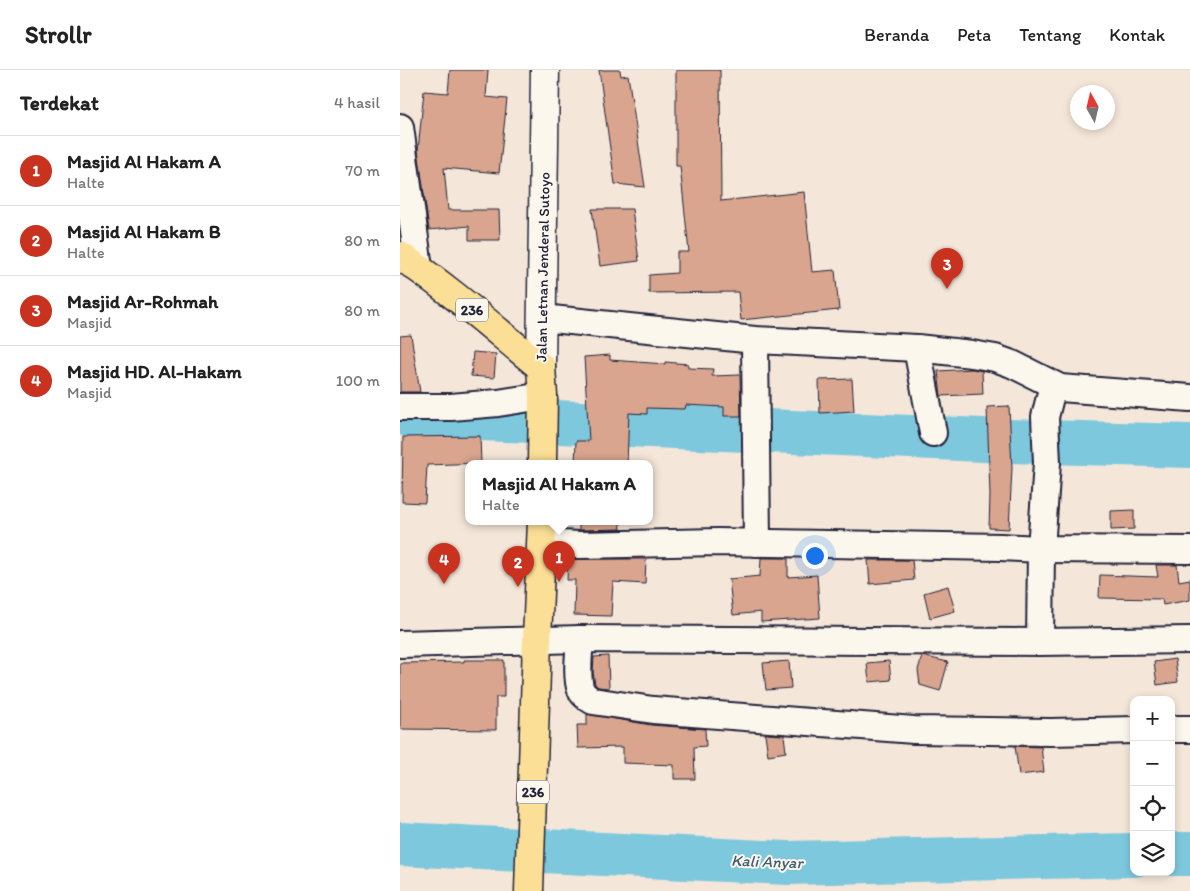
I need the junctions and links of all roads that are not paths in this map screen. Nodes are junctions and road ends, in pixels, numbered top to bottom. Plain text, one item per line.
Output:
1 (545, 70) edge
2 (400, 127) edge
3 (406, 261) edge
4 (542, 318) junction
5 (755, 340) junction
6 (917, 348) junction
7 (541, 367) junction
8 (1053, 385) junction
9 (1190, 398) edge
10 (543, 401) junction
11 (400, 407) edge
12 (933, 432) dead end
13 (542, 450) edge
14 (542, 532) edge
15 (756, 543) junction
16 (1041, 549) junction
17 (1190, 550) edge
18 (537, 640) junction
19 (580, 640) junction
20 (1190, 640) edge
21 (1040, 642) junction
22 (400, 644) edge
23 (1190, 729) edge
24 (1130, 730) edge
25 (1175, 730) edge
26 (529, 891) edge

1 - 4 main road, Jalan Letnan Jenderal Sutoyo
2 - 3 street
3 - 7 main road, 236
4 - 5 street
4 - 7 main road, Jalan Letnan Jenderal Sutoyo
5 - 6 street
5 - 15 street
6 - 8 street
6 - 12 street
7 - 10 main road, Jalan Letnan Jenderal Sutoyo
8 - 9 street
8 - 16 street
10 - 11 street
10 - 13 main road, Jalan Letnan Jenderal Sutoyo
14 - 15 street
14 - 18 main road, 236
15 - 16 street
16 - 17 street
16 - 21 street
18 - 19 street
18 - 22 street
18 - 26 main road, 236
19 - 21 street
19 - 24 street
20 - 21 street
23 - 25 street

